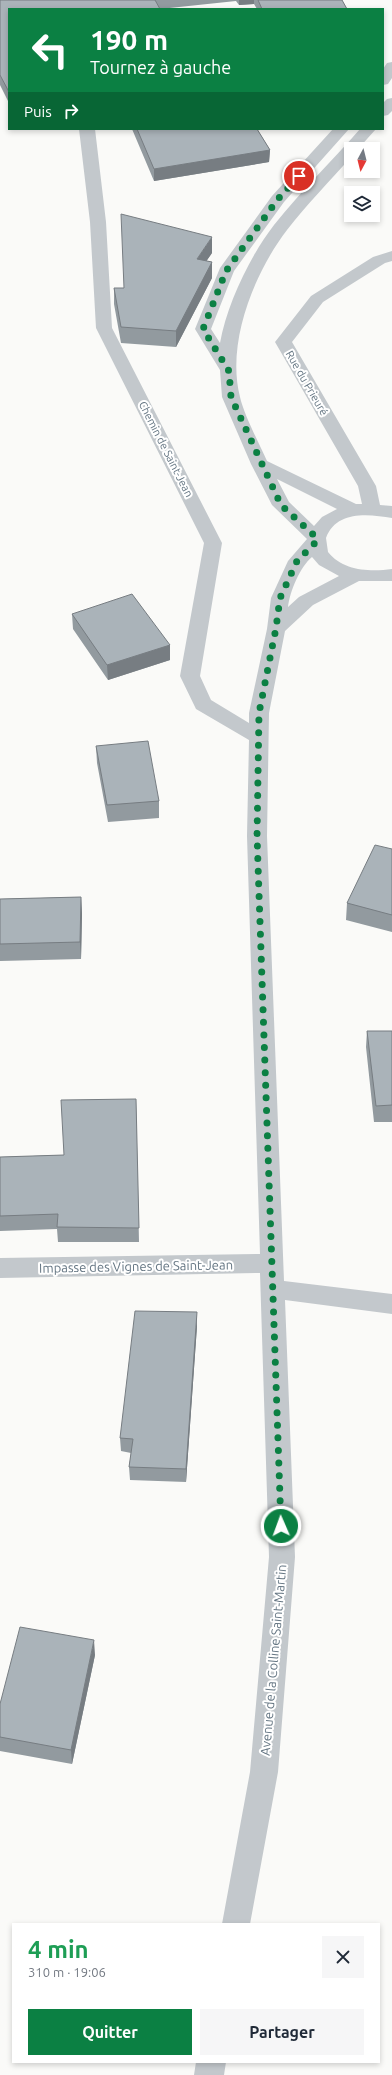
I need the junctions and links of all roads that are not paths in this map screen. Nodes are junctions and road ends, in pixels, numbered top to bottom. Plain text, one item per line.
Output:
1 (392, 66) edge
2 (384, 79) edge
3 (392, 102) edge
4 (384, 111) edge
5 (88, 130) edge
6 (340, 130) edge
7 (367, 130) edge
8 (392, 256) edge
9 (229, 371) junction
10 (260, 464) junction
11 (363, 509) junction
12 (392, 512) edge
13 (317, 540) junction
14 (355, 575) junction
15 (391, 576) edge
16 (276, 628) junction
17 (258, 737) junction
18 (272, 1263) junction
19 (0, 1268) edge
20 (273, 1289) junction
21 (392, 1304) edge
22 (236, 1923) edge
23 (211, 2063) edge
24 (209, 2075) edge

1 - 2 street
3 - 4 street
5 - 17 street, Chemin de Saint-Jean
6 - 9 street
7 - 9 street
8 - 11 street, Rue du Prieuré
9 - 10 street
10 - 11 street
10 - 13 street
11 - 12 street
11 - 13 street, Avenue de la Colline Saint-Martin
13 - 14 street
13 - 16 street, Avenue de la Colline Saint-Martin
14 - 15 street
14 - 16 street
16 - 17 street, Avenue de la Colline Saint-Martin
17 - 18 street, Avenue de la Colline Saint-Martin
18 - 19 street, Impasse des Vignes de Saint-Jean
18 - 20 street, Avenue de la Colline Saint-Martin
20 - 21 street
20 - 22 street, Avenue de la Colline Saint-Martin
23 - 24 street

